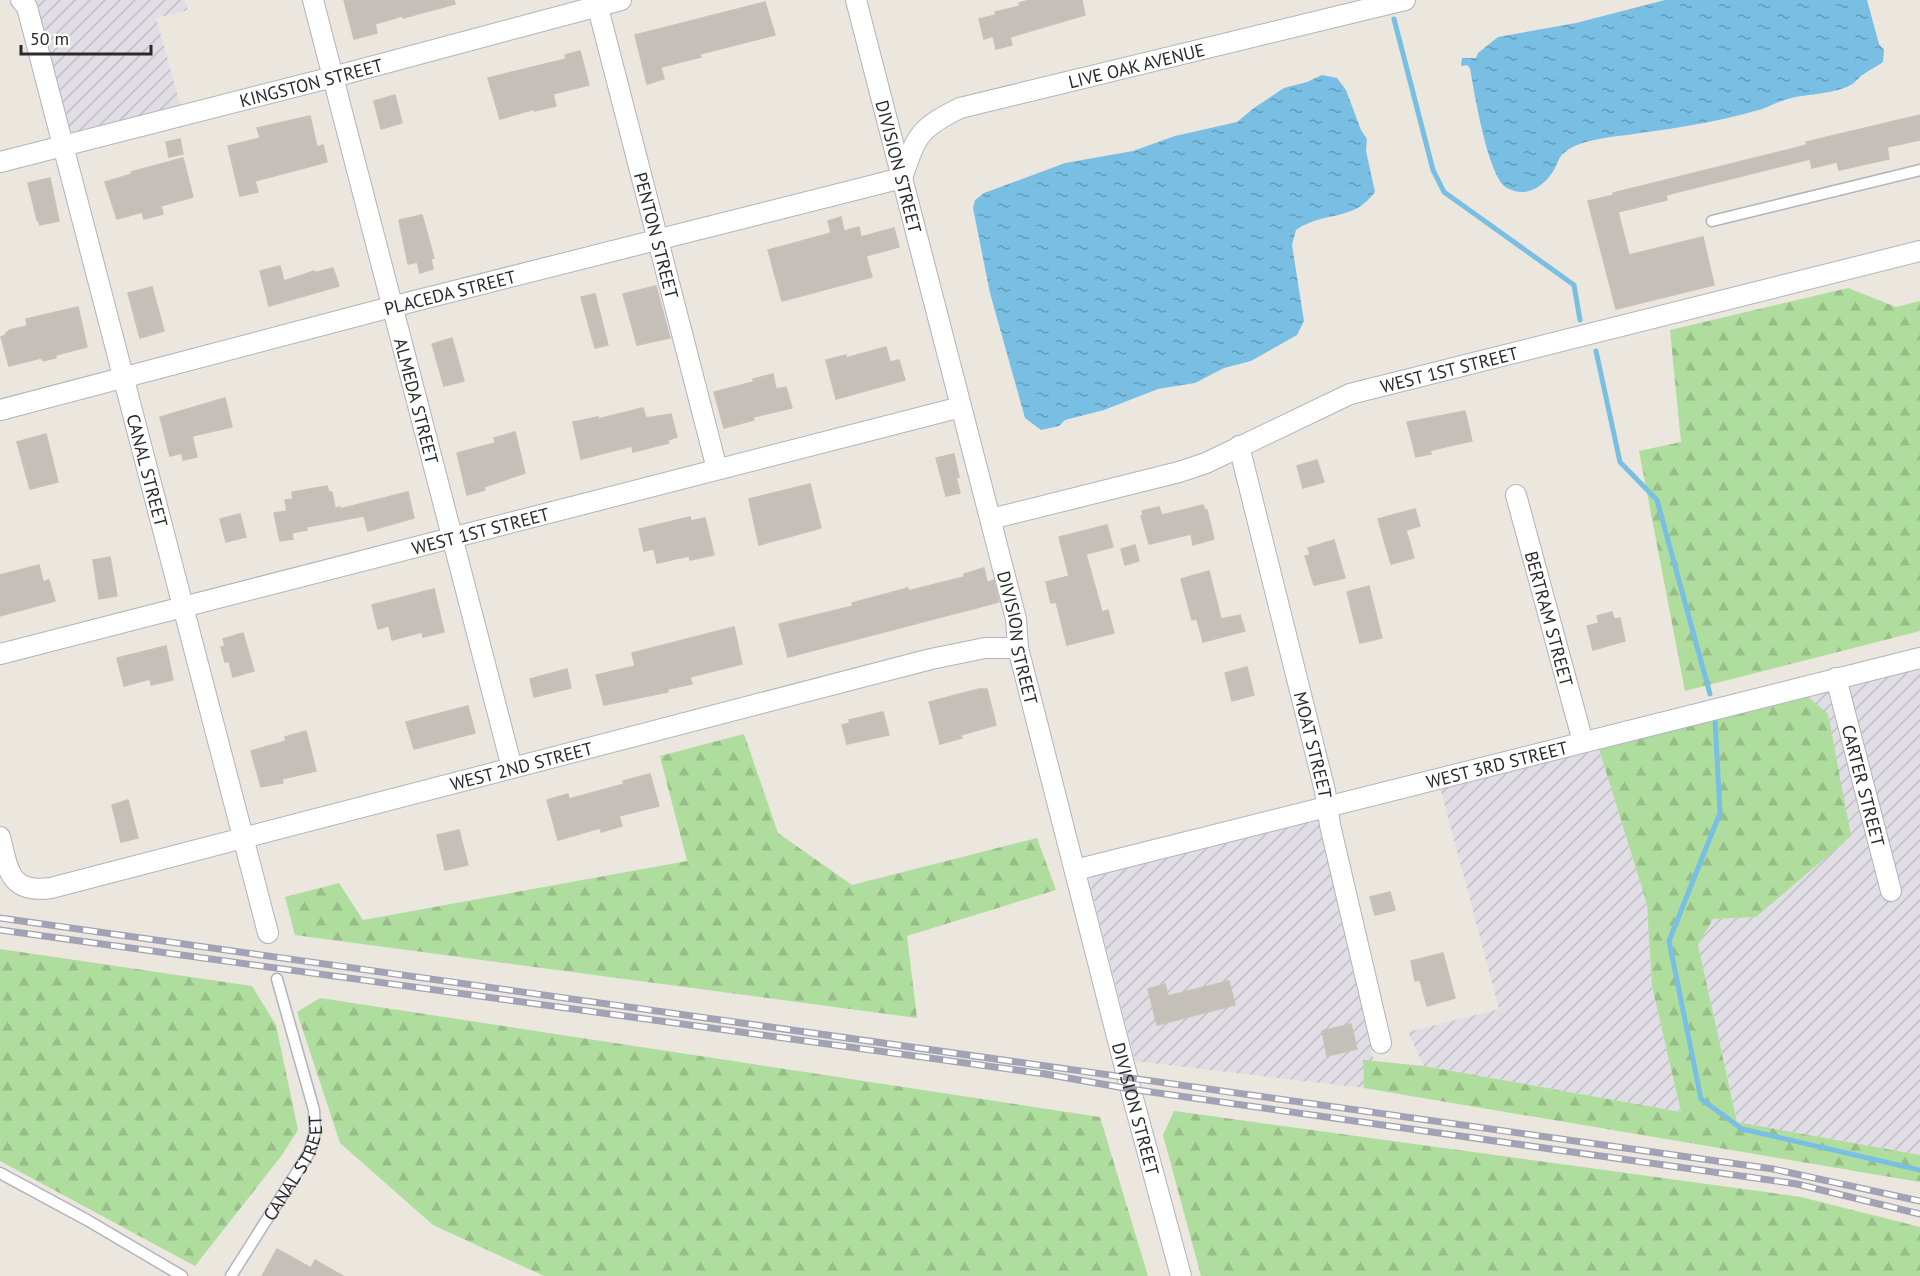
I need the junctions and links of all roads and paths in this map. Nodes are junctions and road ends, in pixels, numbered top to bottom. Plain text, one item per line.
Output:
1 (313, 0) edge
2 (621, 0) edge
3 (856, 0) edge
4 (1405, 0) edge
5 (597, 3) edge
6 (24, 4) edge
7 (333, 77) junction
8 (64, 146) junction
9 (0, 162) edge
10 (1920, 170) edge
11 (902, 178) junction
12 (1712, 221) dead end
13 (658, 241) junction
14 (1920, 251) edge
15 (391, 307) junction
16 (124, 377) junction
17 (961, 407) junction
18 (0, 410) edge
19 (1239, 446) junction
20 (717, 469) junction
21 (1516, 495) dead end
22 (991, 519) junction
23 (451, 537) junction
24 (182, 606) junction
25 (1018, 648) junction
26 (0, 654) edge
27 (1920, 657) edge
28 (1836, 678) junction
29 (1583, 742) junction
30 (512, 768) junction
31 (1327, 806) junction
32 (0, 837) edge
33 (244, 837) junction
34 (1075, 870) junction
35 (1891, 891) dead end
36 (268, 933) dead end
37 (277, 979) dead end
38 (1381, 1043) dead end
39 (0, 1173) edge
40 (182, 1276) edge
41 (231, 1276) edge
42 (1181, 1276) edge

1 - 7 street, ALMEDA STREET
2 - 5 street, KINGSTON STREET
3 - 11 street, DIVISION STREET
4 - 11 street, LIVE OAK AVENUE
5 - 7 street, KINGSTON STREET
5 - 13 street, PENTON STREET
6 - 8 street, CANAL STREET
7 - 8 street, KINGSTON STREET
7 - 15 street, ALMEDA STREET
8 - 9 street, KINGSTON STREET
8 - 16 street, CANAL STREET
10 - 12 lane
11 - 13 street, PLACEDA STREET
11 - 17 street, DIVISION STREET
13 - 15 street, PLACEDA STREET
13 - 20 street, PENTON STREET
14 - 19 street, WEST 1ST STREET
15 - 16 street, PLACEDA STREET
15 - 23 street, ALMEDA STREET
16 - 18 street, PLACEDA STREET
16 - 24 street, CANAL STREET
17 - 20 street, WEST 1ST STREET
17 - 22 street, DIVISION STREET
19 - 22 street, WEST 1ST STREET
19 - 31 street, MOAT STREET
20 - 23 street, WEST 1ST STREET
21 - 29 street, BERTRAM STREET
22 - 25 street, DIVISION STREET
23 - 24 street, WEST 1ST STREET
23 - 30 street, ALMEDA STREET
24 - 26 street, WEST 1ST STREET
24 - 33 street, CANAL STREET
25 - 30 street, WEST 2ND STREET
25 - 34 street, DIVISION STREET
27 - 28 street, WEST 3RD STREET
28 - 29 street, WEST 3RD STREET
28 - 35 street, CARTER STREET
29 - 31 street, WEST 3RD STREET
30 - 33 street, WEST 2ND STREET
31 - 34 street, WEST 3RD STREET
31 - 38 street, MOAT STREET
32 - 33 street, WEST 2ND STREET
33 - 36 street, CANAL STREET
34 - 42 street, DIVISION STREET
37 - 41 lane, CANAL STREET
39 - 40 lane

